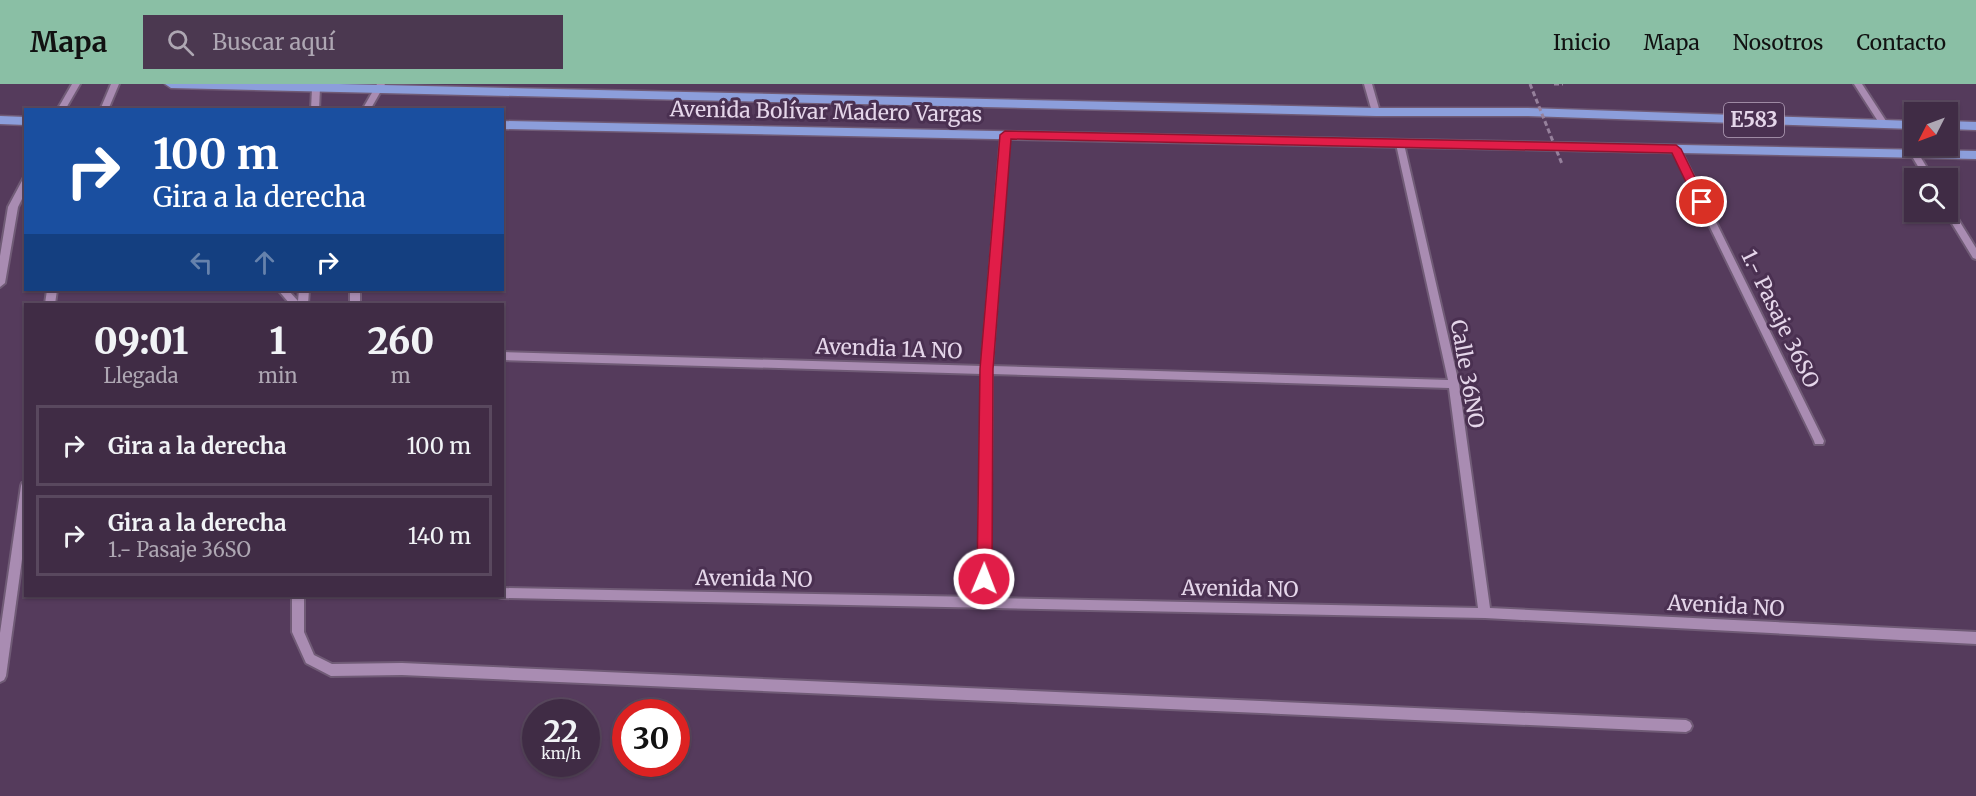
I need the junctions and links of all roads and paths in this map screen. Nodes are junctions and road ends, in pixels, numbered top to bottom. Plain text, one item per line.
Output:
1 (76, 84) edge
2 (115, 84) edge
3 (171, 84) edge
4 (1368, 84) edge
5 (1530, 84) edge
6 (1554, 84) edge
7 (1563, 84) edge
8 (1858, 84) edge
9 (380, 87) edge
10 (316, 88) junction
11 (62, 108) edge
12 (105, 108) edge
13 (315, 108) edge
14 (367, 108) edge
15 (1376, 112) junction
16 (0, 120) edge
17 (24, 121) edge
18 (1884, 124) junction
19 (504, 125) edge
20 (1904, 125) edge
21 (1958, 125) edge
22 (1976, 126) edge
23 (1005, 135) junction
24 (1400, 144) junction
25 (1676, 149) junction
26 (1904, 153) edge
27 (1958, 154) edge
28 (1976, 155) edge
29 (1562, 164) dead end
30 (24, 186) edge
31 (1955, 222) edge
32 (1976, 256) edge
33 (0, 283) edge
34 (284, 291) edge
35 (295, 303) edge
36 (504, 356) edge
37 (987, 369) junction
38 (1454, 384) junction
39 (1819, 441) dead end
40 (24, 501) edge
41 (504, 593) edge
42 (298, 597) edge
43 (984, 603) junction
44 (1485, 613) junction
45 (1976, 638) edge
46 (0, 676) edge
47 (1686, 726) dead end

1 - 11 street
2 - 12 street
3 - 10 main road, Avenida Bolívar Madero Vargas / E583
4 - 15 street
5 - 29 path, bridge
6 - 7 path
8 - 18 street
9 - 10 main road, Avenida Bolívar Madero Vargas / E583
9 - 14 street
9 - 15 main road, Avenida Bolívar Madero Vargas / E583
10 - 13 street
15 - 18 main road, Avenida Bolívar Madero Vargas / E583
16 - 17 main road
18 - 20 main road, Avenida Bolívar Madero Vargas / E583
19 - 23 main road, Avenida Bolívar Madero Vargas / E583
21 - 22 main road
23 - 24 main road, Avenida Bolívar Madero Vargas / E583
23 - 37 street
24 - 25 main road, Avenida Bolívar Madero Vargas / E583
24 - 38 street, Calle 36NO
25 - 26 main road, Avenida Bolívar Madero Vargas / E583
25 - 39 street, 1.- Pasaje 36SO
27 - 28 main road, Avenida Bolívar Madero Vargas / E583
30 - 33 street
31 - 32 street
34 - 35 street
36 - 37 street, Avendia 1A NO
37 - 38 street, Avendia 1A NO
37 - 43 street
38 - 44 street, Calle 36NO
40 - 46 street
41 - 43 street, Avenida NO
42 - 47 street
43 - 44 street, Avenida NO
44 - 45 street, Avenida NO

